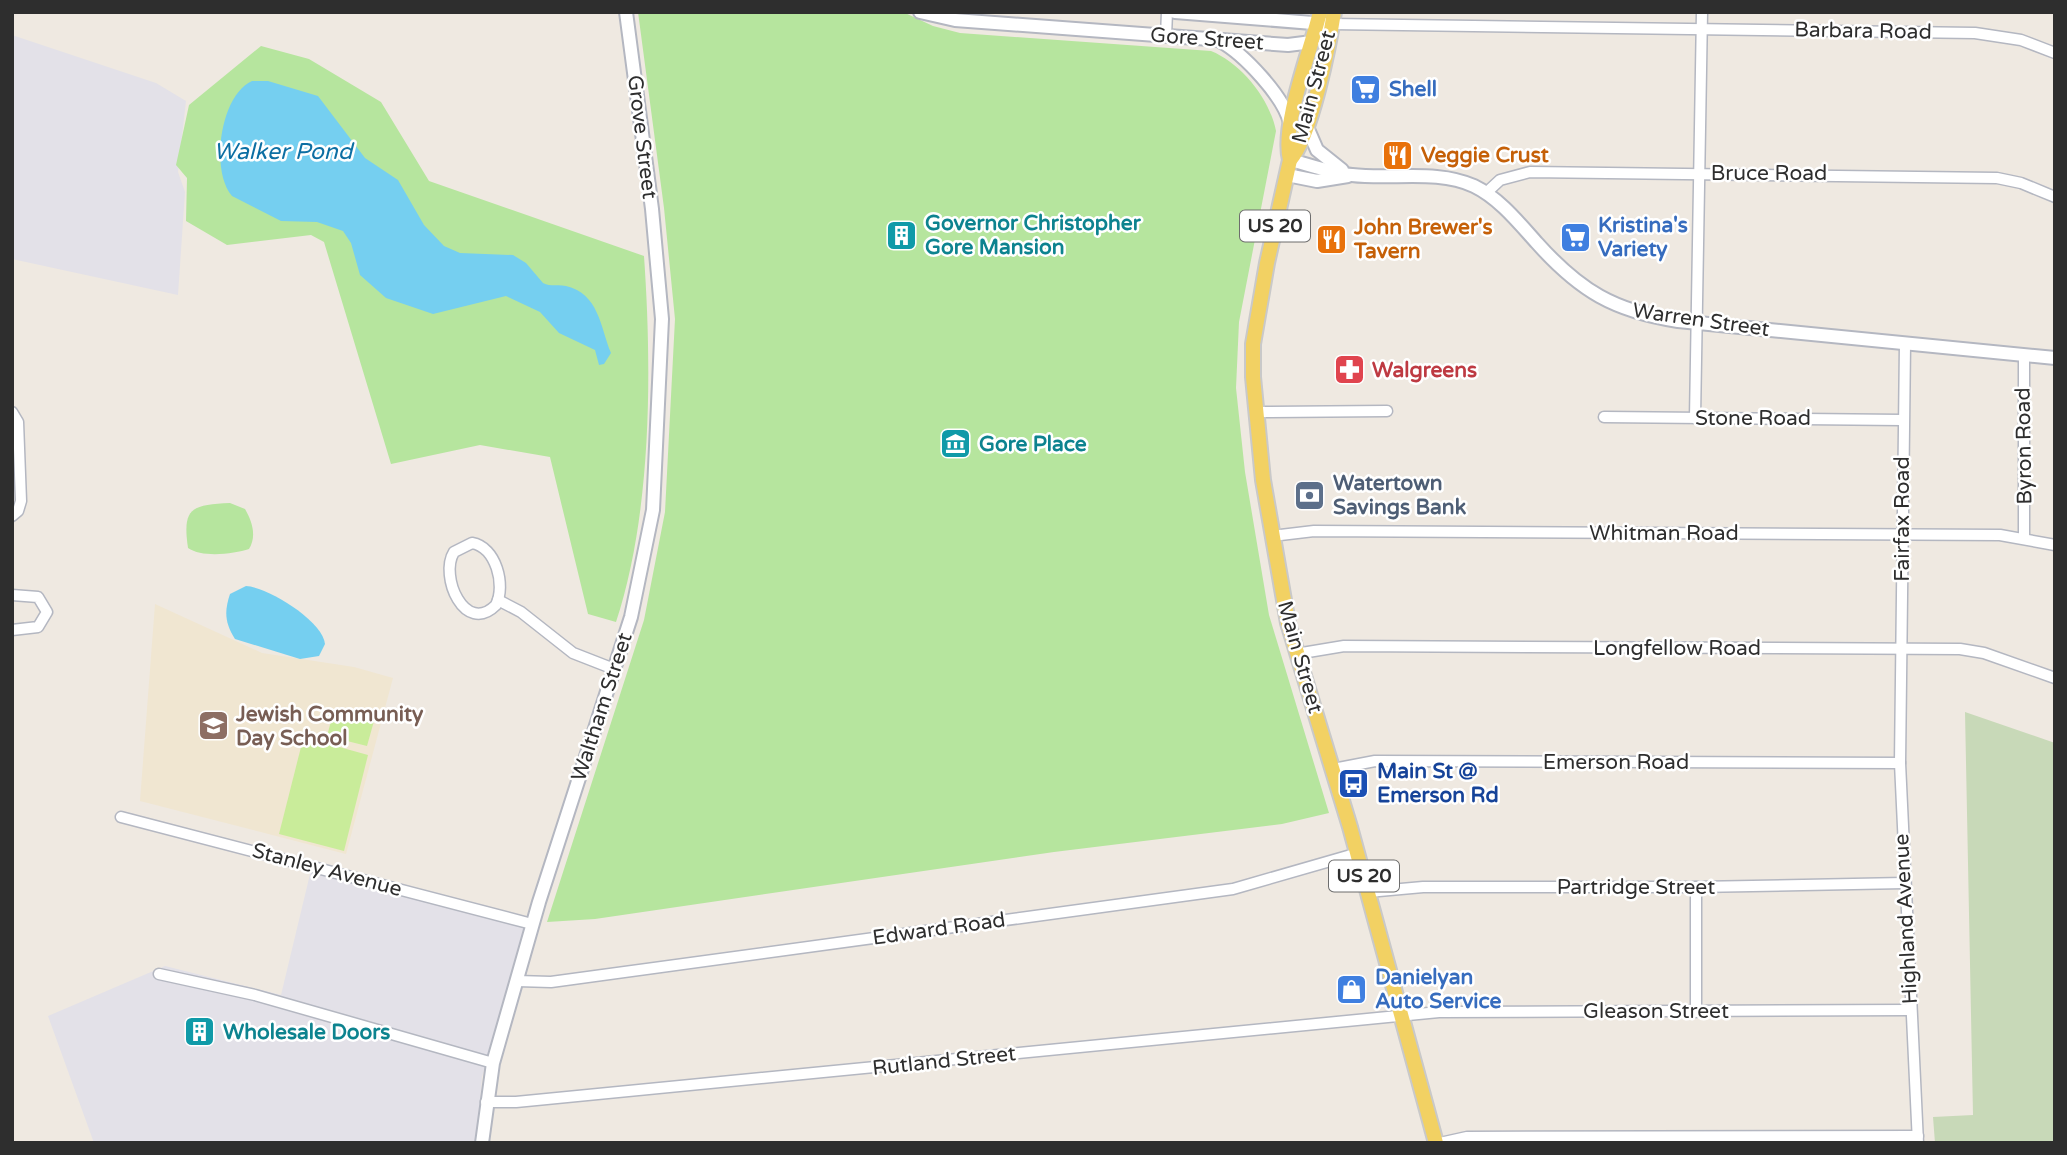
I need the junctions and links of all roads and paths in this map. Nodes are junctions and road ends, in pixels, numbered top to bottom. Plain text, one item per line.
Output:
1 (626, 12) edge
2 (920, 12) edge
3 (1167, 12) edge
4 (1175, 12) edge
5 (1702, 12) edge
6 (1326, 18) edge
7 (1023, 19) edge
8 (1702, 30) junction
9 (1166, 36) junction
10 (1217, 40) junction
11 (1312, 43) junction
12 (2055, 52) edge
13 (1290, 123) junction
14 (1307, 127) junction
15 (1288, 167) junction
16 (1700, 173) junction
17 (1351, 175) junction
18 (1486, 193) junction
19 (2055, 197) edge
20 (657, 262) joint
21 (1699, 323) junction
22 (1905, 344) junction
23 (2024, 355) junction
24 (2055, 358) edge
25 (1387, 411) dead end
26 (12, 412) edge
27 (1256, 412) junction
28 (1604, 417) dead end
29 (1695, 418) junction
30 (1902, 420) junction
31 (12, 516) edge
32 (1901, 534) junction
33 (1272, 536) junction
34 (2024, 537) junction
35 (2055, 545) edge
36 (12, 595) edge
37 (498, 600) junction
38 (12, 628) edge
39 (1901, 649) junction
40 (1297, 654) junction
41 (614, 669) junction
42 (2055, 678) edge
43 (1900, 694) joint
44 (1900, 764) junction
45 (1333, 769) junction
46 (121, 817) dead end
47 (1358, 853) junction
48 (1904, 883) junction
49 (1696, 887) junction
50 (1368, 892) junction
51 (533, 923) junction
52 (159, 974) dead end
53 (516, 981) junction
54 (1910, 1010) junction
55 (1696, 1012) junction
56 (1402, 1017) junction
57 (494, 1063) junction
58 (486, 1101) junction
59 (1918, 1140) edge
60 (482, 1143) edge
61 (1438, 1143) edge

1 - 20 street, Grove Street
2 - 7 street, Gore Street
3 - 9 street
4 - 6 street, Gore Street
5 - 8 street
6 - 8 street, Barbara Road
6 - 11 main road, Main Street / US 20
6 - 14 main road, Main Street / US 20
7 - 9 street, Gore Street
8 - 12 street, Barbara Road
8 - 16 street
9 - 10 street, Gore Street
10 - 11 street, Gore Street
10 - 13 street
11 - 13 main road, Main Street / US 20
13 - 15 main road, Main Street / US 20
14 - 15 main road, Main Street / US 20
14 - 17 street
15 - 17 street, Warren Street
15 - 27 main road, Main Street / US 20
16 - 18 street, Bruce Road
16 - 19 street, Bruce Road
16 - 21 street
17 - 18 street, Warren Street
18 - 21 street, Warren Street
20 - 41 street, Waltham Street
21 - 22 street, Warren Street
21 - 29 street
22 - 23 street, Warren Street
22 - 30 street, Fairfax Road
23 - 24 street, Warren Street
23 - 34 street, Byron Road
25 - 27 street
26 - 31 street
27 - 33 main road, Main Street / US 20
28 - 29 street, Stone Road
29 - 30 street, Stone Road
30 - 32 street, Fairfax Road
32 - 33 street, Whitman Road
32 - 34 street, Whitman Road
32 - 39 street, Fairfax Road
33 - 40 main road, Main Street / US 20
34 - 35 street, Whitman Road
36 - 38 street
37 - 37 street
37 - 41 street
39 - 40 street, Longfellow Road
39 - 42 street, Longfellow Road
39 - 43 street, Fairfax Road
40 - 45 main road, Main Street / US 20
41 - 51 street, Waltham Street
43 - 44 street, Highland Avenue
44 - 45 street, Emerson Road
44 - 48 street, Highland Avenue
45 - 47 main road, Main Street / US 20
46 - 51 street, Stanley Avenue
47 - 50 main road, Main Street / US 20
47 - 53 street, Edward Road
48 - 49 street, Partridge Street
48 - 54 street, Highland Avenue
49 - 50 street, Partridge Street
49 - 55 street
50 - 56 main road, Main Street / US 20
51 - 53 street, Waltham Street
52 - 57 street
53 - 57 street, Waltham Street
54 - 55 street, Gleason Street
54 - 59 street, Highland Avenue
55 - 56 street, Gleason Street
56 - 58 street, Rutland Street
56 - 61 main road, Main Street / US 20
57 - 58 street, Waltham Street
58 - 60 street, Waltham Street
59 - 61 street

